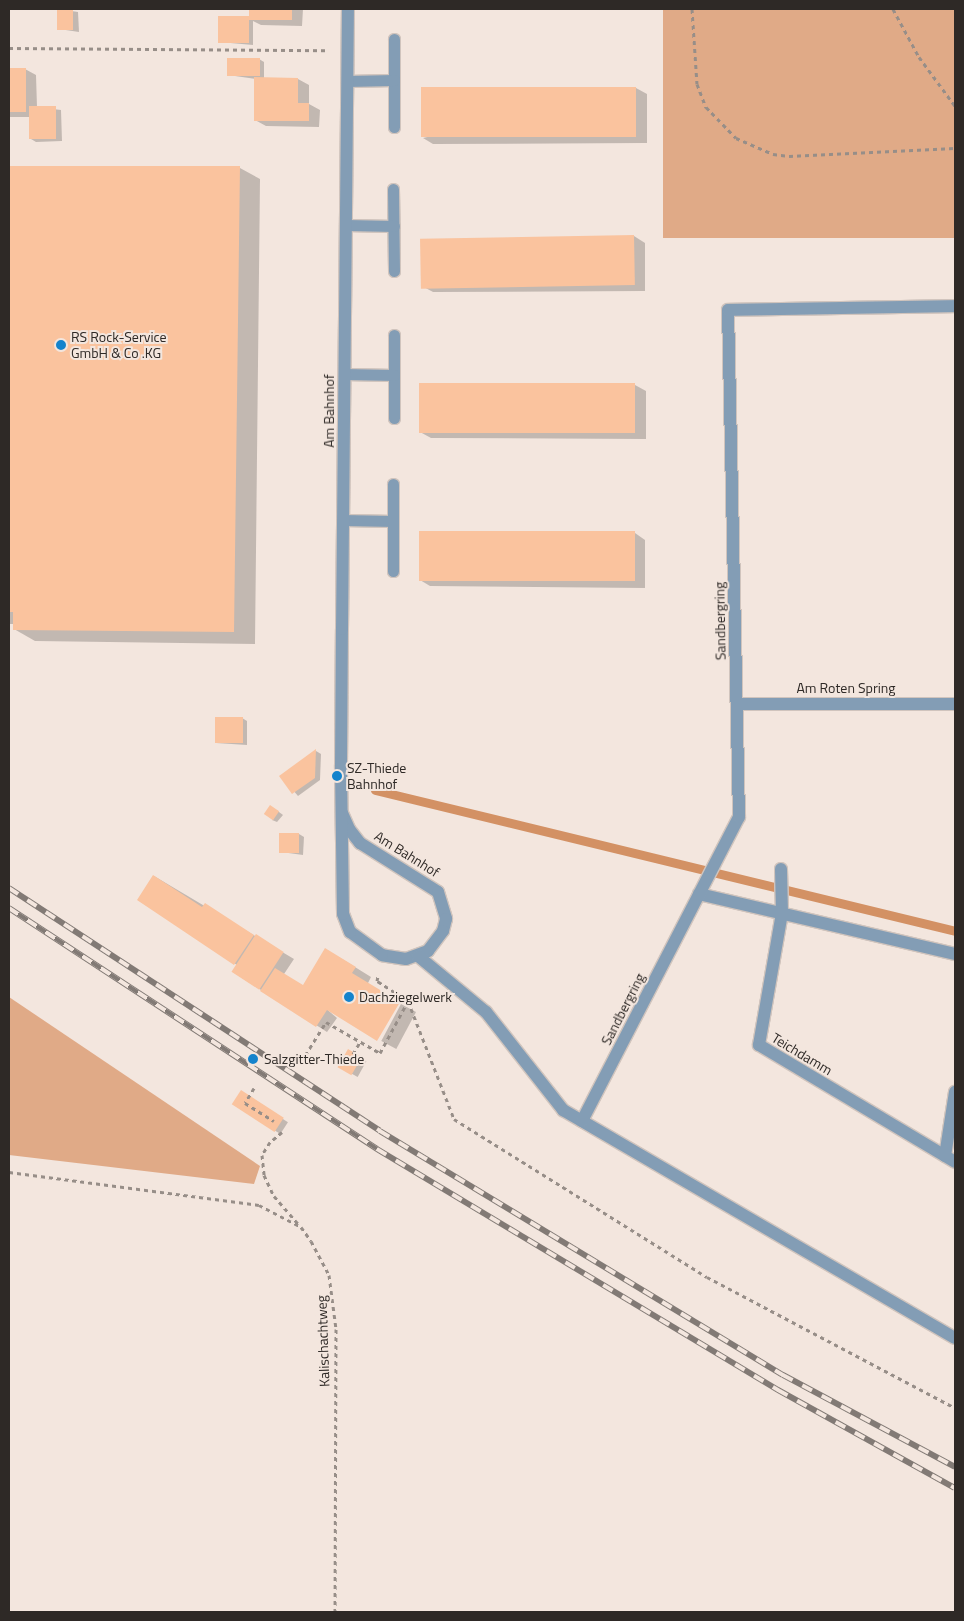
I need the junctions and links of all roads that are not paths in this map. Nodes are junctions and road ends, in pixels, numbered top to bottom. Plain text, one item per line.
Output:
1 (348, 9) edge
2 (394, 39) dead end
3 (347, 80) junction
4 (394, 80) junction
5 (394, 127) dead end
6 (394, 189) dead end
7 (346, 225) junction
8 (394, 226) junction
9 (394, 271) dead end
10 (955, 306) edge
11 (394, 335) dead end
12 (344, 374) junction
13 (394, 375) junction
14 (394, 418) dead end
15 (393, 484) dead end
16 (343, 520) junction
17 (393, 521) junction
18 (393, 571) dead end
19 (737, 704) junction
20 (955, 704) edge
21 (342, 813) junction
22 (781, 869) dead end
23 (702, 889) junction
24 (782, 914) junction
25 (955, 954) edge
26 (418, 956) junction
27 (955, 1092) edge
28 (582, 1121) junction
29 (950, 1159) edge
30 (955, 1338) edge

1 - 3 street, Am Bahnhof
2 - 4 lane
3 - 4 lane
3 - 7 street, Am Bahnhof
4 - 5 lane
6 - 8 lane
7 - 8 lane
7 - 12 street, Am Bahnhof
8 - 9 lane
10 - 19 street, Sandbergring
11 - 13 lane
12 - 13 lane
12 - 16 street, Am Bahnhof
13 - 14 lane
15 - 17 lane
16 - 17 lane
16 - 21 street, Am Bahnhof
17 - 18 lane
19 - 20 street, Am Roten Spring
19 - 23 street, Sandbergring
21 - 26 street, Am Bahnhof
21 - 26 street, Am Bahnhof
22 - 24 street, Teichdamm
23 - 24 street
23 - 28 street, Sandbergring
24 - 25 street
24 - 29 street, Teichdamm
26 - 28 street
27 - 29 street, Teichdamm
28 - 30 street

